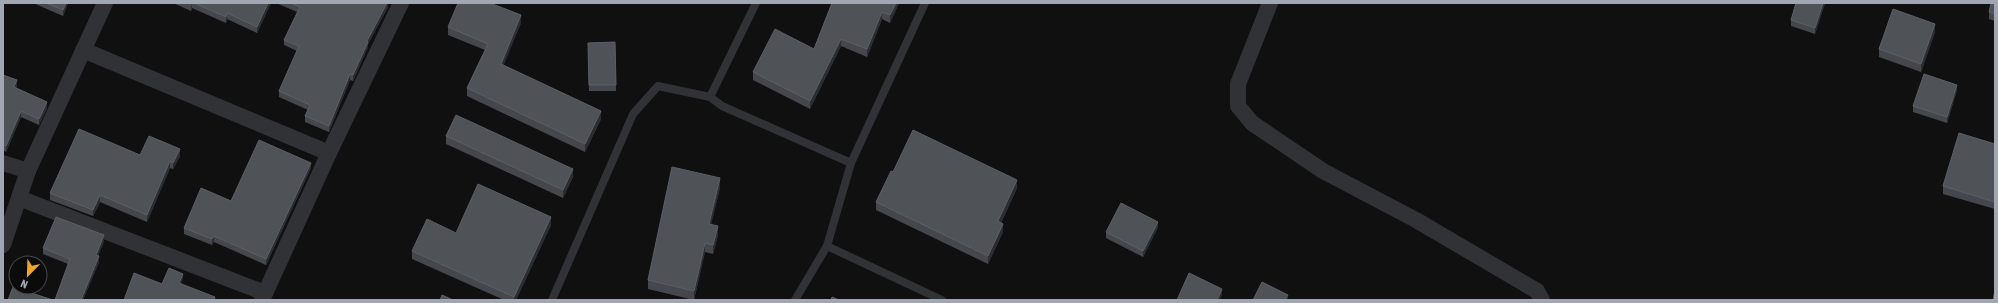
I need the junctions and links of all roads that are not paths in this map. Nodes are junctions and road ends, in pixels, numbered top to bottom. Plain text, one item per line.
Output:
1 (105, 3) edge
2 (756, 3) edge
3 (925, 3) edge
4 (1270, 3) edge
5 (397, 4) edge
6 (83, 50) junction
7 (710, 97) junction
8 (329, 153) junction
9 (3, 163) edge
10 (851, 163) junction
11 (28, 171) junction
12 (19, 198) junction
13 (3, 245) edge
14 (827, 246) junction
15 (264, 297) edge
16 (552, 300) edge
17 (795, 300) edge
18 (942, 300) edge
19 (1542, 300) edge

1 - 6 street
2 - 7 lane
3 - 10 lane
4 - 19 street
5 - 8 street
6 - 8 street
6 - 11 street
7 - 10 lane
7 - 16 lane
8 - 15 street
9 - 11 street
10 - 14 lane
11 - 12 street
12 - 13 street
12 - 15 street
14 - 17 lane
14 - 18 lane

